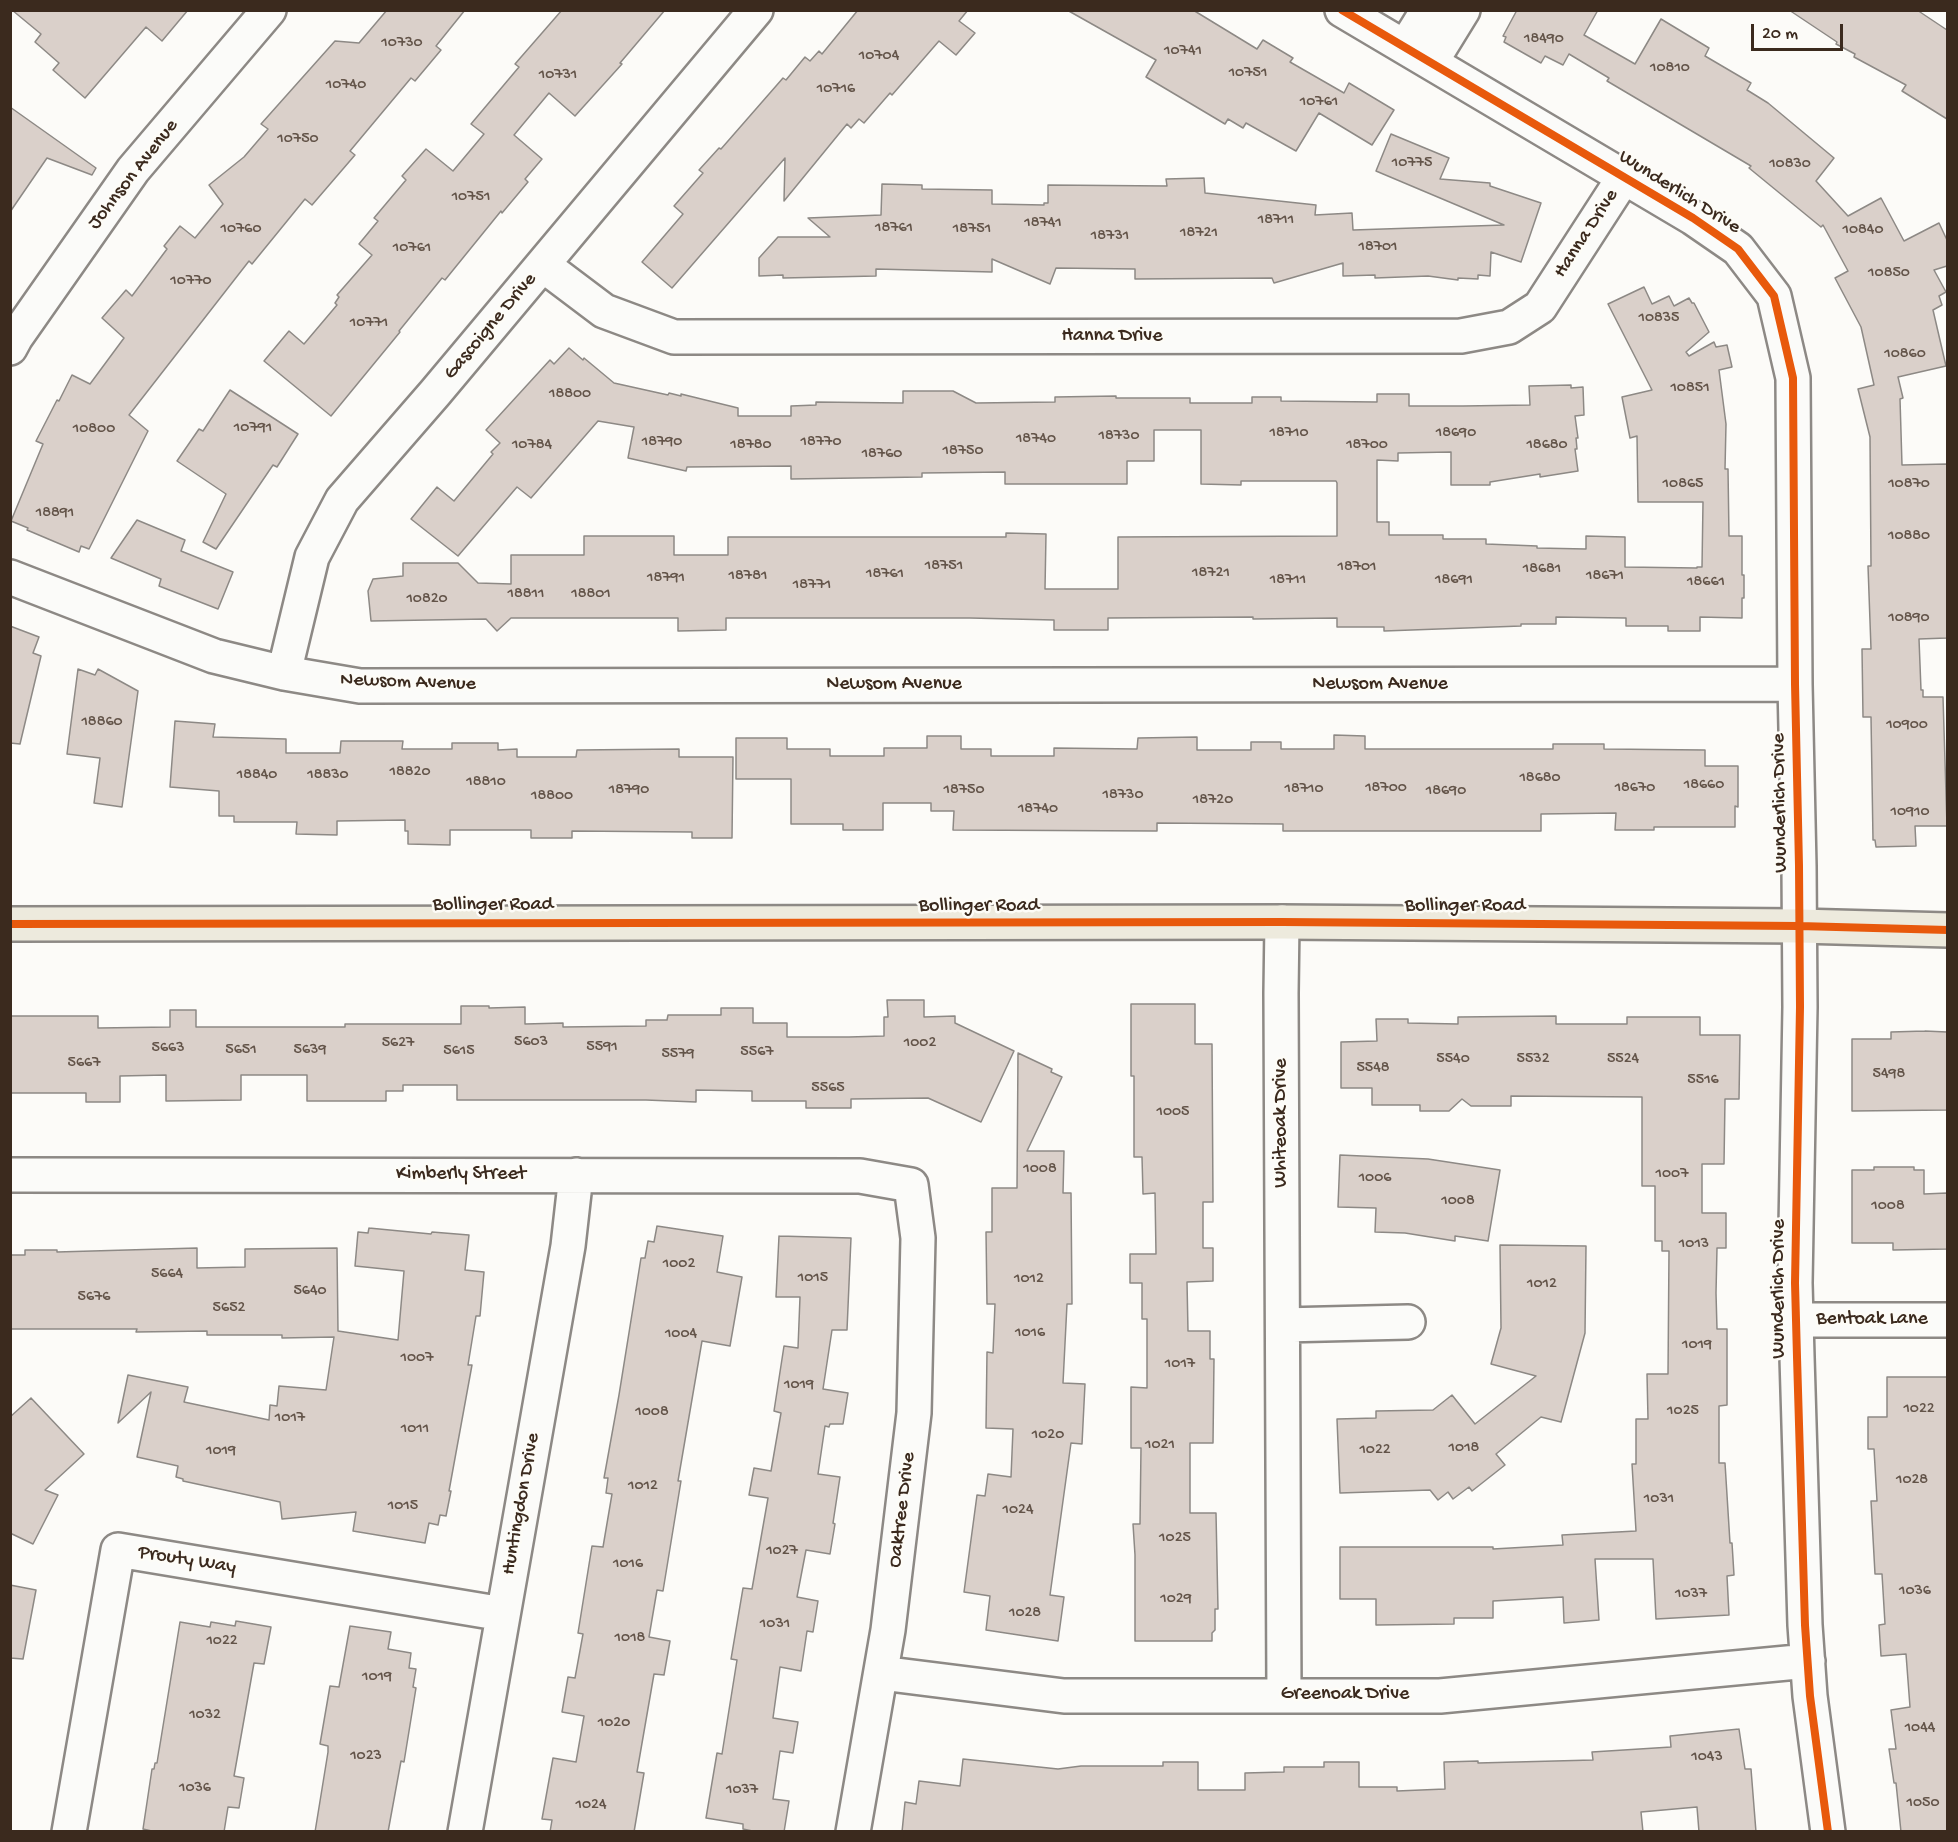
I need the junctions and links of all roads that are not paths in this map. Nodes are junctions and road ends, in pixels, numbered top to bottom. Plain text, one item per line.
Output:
1 (269, 10) edge
2 (756, 10) edge
3 (1342, 10) edge
4 (1428, 10) edge
5 (1463, 10) edge
6 (1418, 54) junction
7 (1624, 177) junction
8 (543, 265) junction
9 (10, 348) edge
10 (10, 577) edge
11 (284, 673) junction
12 (1795, 684) junction
13 (1282, 922) junction
14 (10, 924) edge
15 (1799, 926) junction
16 (1947, 930) edge
17 (10, 1175) edge
18 (576, 1175) junction
19 (911, 1185) joint
20 (1796, 1320) junction
21 (1947, 1320) edge
22 (1408, 1322) dead end
23 (1283, 1324) junction
24 (502, 1614) junction
25 (1808, 1661) junction
26 (881, 1673) junction
27 (1284, 1695) junction
28 (69, 1832) edge
29 (465, 1832) edge
30 (853, 1832) edge
31 (1828, 1832) edge

1 - 9 street, Johnson Avenue
2 - 8 street, Gascoigne Drive
3 - 6 street, Wunderlich Drive
4 - 6 street
5 - 6 street
6 - 7 street, Wunderlich Drive
7 - 8 street, Hanna Drive
7 - 12 street, Wunderlich Drive
8 - 11 street, Gascoigne Drive
10 - 11 street, Newsom Avenue
11 - 12 street, Newsom Avenue
12 - 15 street, Wunderlich Drive
13 - 14 main road, Bollinger Road
13 - 15 main road, Bollinger Road
13 - 23 street, Whiteoak Drive
15 - 16 main road, Bollinger Road
15 - 20 street, Wunderlich Drive
17 - 18 street, Kimberly Street
18 - 19 street, Kimberly Street
18 - 24 street, Huntingdon Drive
19 - 26 street, Oaktree Drive
20 - 21 street, Bentoak Lane
20 - 25 street, Wunderlich Drive
22 - 23 street
23 - 27 street, Whiteoak Drive
24 - 28 street, Prouty Way
24 - 29 street, Huntingdon Drive
25 - 27 street, Greenoak Drive
25 - 31 street, Wunderlich Drive
26 - 27 street, Greenoak Drive
26 - 30 street, Oaktree Drive

